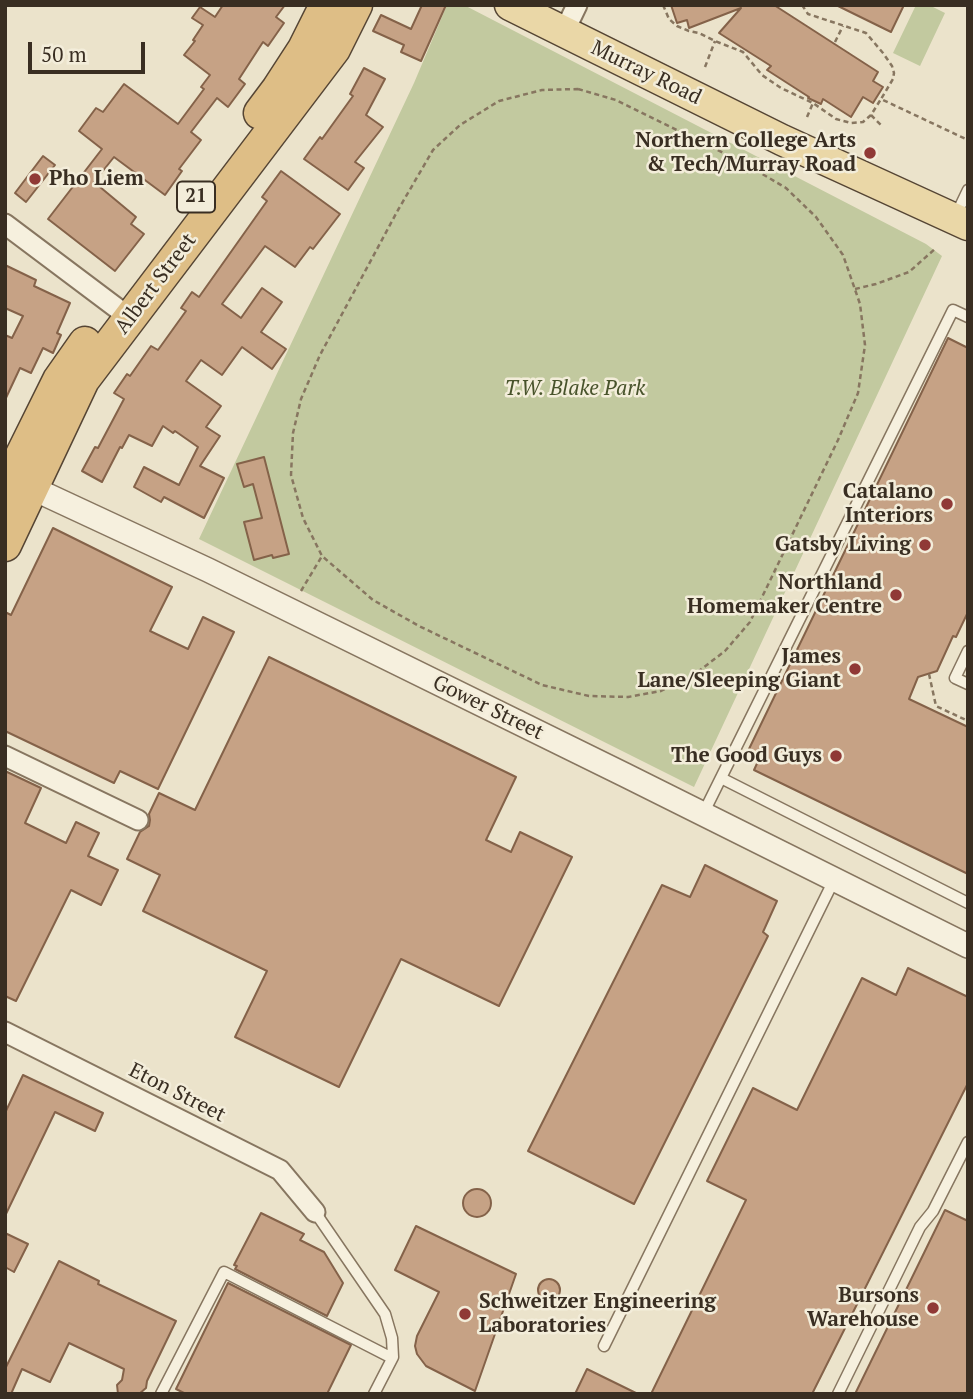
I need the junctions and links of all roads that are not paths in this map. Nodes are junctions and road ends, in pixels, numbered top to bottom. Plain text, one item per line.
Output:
1 (326, 5) edge
2 (356, 5) edge
3 (510, 5) edge
4 (577, 5) edge
5 (564, 32) junction
6 (286, 96) junction
7 (968, 190) edge
8 (5, 224) edge
9 (963, 229) edge
10 (122, 312) junction
11 (968, 317) edge
12 (13, 483) edge
13 (5, 545) edge
14 (968, 651) edge
15 (968, 684) edge
16 (5, 756) edge
17 (721, 779) junction
18 (703, 814) junction
19 (138, 820) dead end
20 (834, 880) junction
21 (968, 903) edge
22 (968, 946) edge
23 (5, 1032) edge
24 (968, 1142) edge
25 (315, 1212) joint
26 (604, 1346) dead end
27 (392, 1358) junction
28 (161, 1394) edge
29 (374, 1394) edge
30 (838, 1394) edge

1 - 6 highway, Albert Street / 21
2 - 6 highway, Albert Street / 21
3 - 5 main road, Murray Road
4 - 5 street
5 - 9 main road, Murray Road
6 - 10 highway, Albert Street / 21
7 - 9 lane
8 - 10 street
10 - 12 highway, Albert Street / 21
11 - 17 lane
12 - 13 highway, Albert Street / 21
12 - 18 street, Gower Street
14 - 15 lane
16 - 19 street
17 - 18 lane
17 - 21 lane
18 - 20 street, Gower Street
20 - 22 street, Gower Street
20 - 26 lane
23 - 25 street, Eton Street
24 - 30 lane
25 - 27 lane
27 - 28 lane
27 - 29 lane

